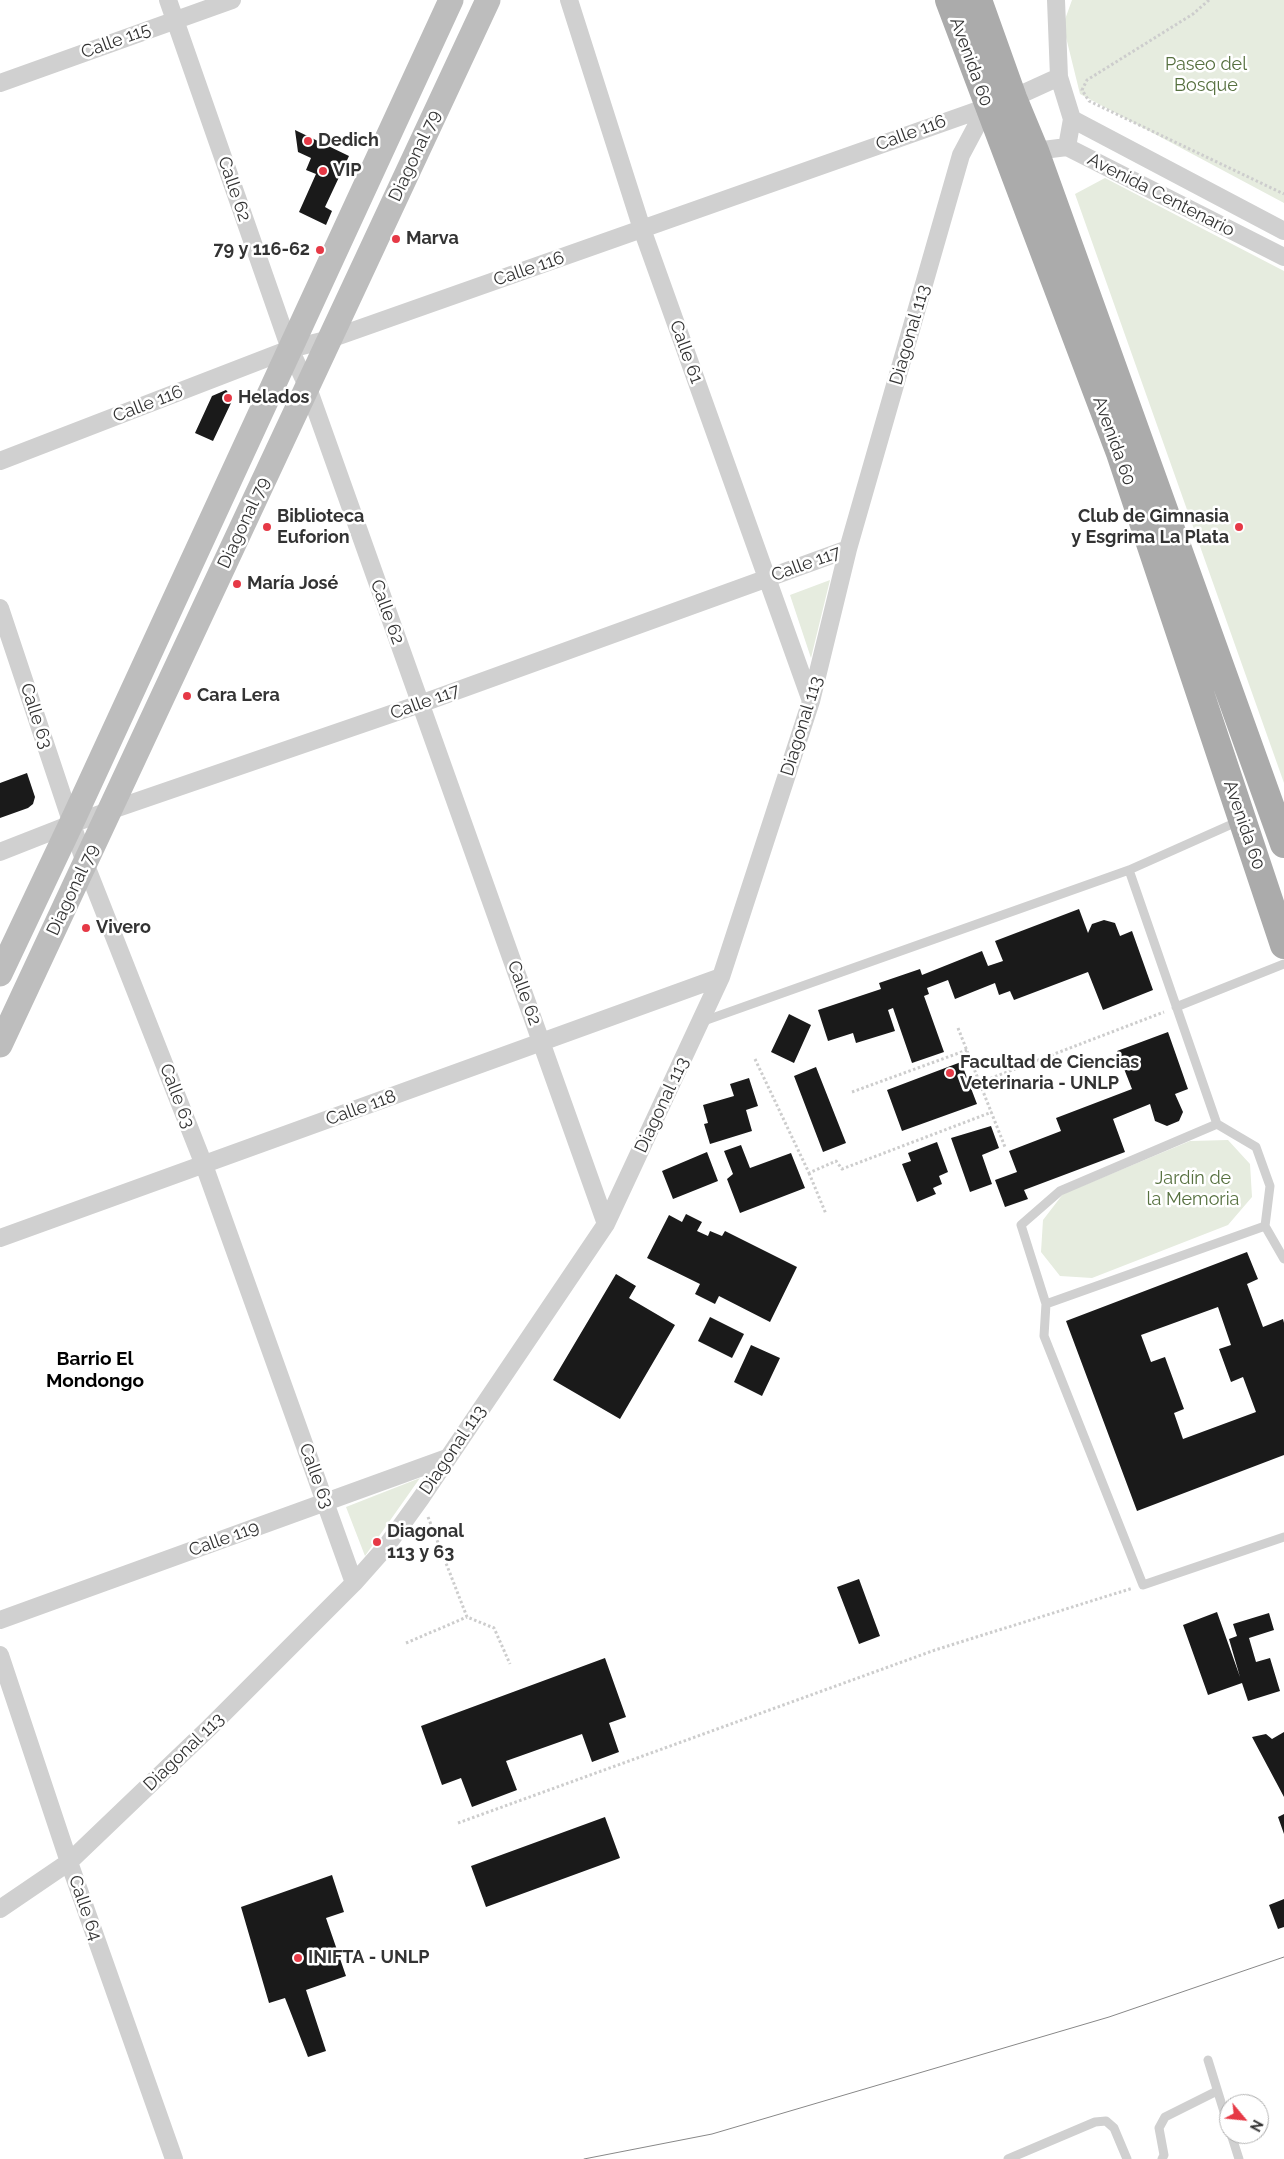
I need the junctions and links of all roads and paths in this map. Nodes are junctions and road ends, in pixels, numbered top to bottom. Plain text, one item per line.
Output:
1 (168, 0) edge
2 (232, 0) edge
3 (451, 0) edge
4 (488, 0) edge
5 (569, 0) edge
6 (948, 0) edge
7 (978, 0) edge
8 (1056, 0) edge
9 (1209, 0) edge
10 (176, 20) junction
11 (1059, 77) junction
12 (0, 83) edge
13 (1013, 98) junction
14 (987, 106) junction
15 (1072, 119) junction
16 (1067, 147) junction
17 (1035, 151) junction
18 (1284, 194) edge
19 (642, 229) junction
20 (1284, 231) edge
21 (1284, 257) edge
22 (330, 339) junction
23 (290, 349) junction
24 (308, 388) junction
25 (0, 461) edge
26 (848, 549) junction
27 (767, 578) junction
28 (0, 608) edge
29 (811, 701) junction
30 (420, 704) junction
31 (109, 812) junction
32 (1242, 820) junction
33 (72, 824) junction
34 (1284, 844) edge
35 (0, 852) edge
36 (85, 863) junction
37 (1129, 870) junction
38 (1284, 945) edge
39 (1284, 964) edge
40 (0, 974) edge
41 (721, 977) junction
42 (1176, 1007) junction
43 (700, 1022) junction
44 (958, 1028) dead end
45 (541, 1042) junction
46 (0, 1045) edge
47 (967, 1050) junction
48 (755, 1059) dead end
49 (981, 1082) junction
50 (852, 1092) dead end
51 (992, 1112) junction
52 (1217, 1124) junction
53 (1005, 1147) dead end
54 (204, 1165) junction
55 (809, 1173) junction
56 (826, 1214) dead end
57 (606, 1224) junction
58 (1265, 1226) junction
59 (0, 1238) edge
60 (1284, 1259) edge
61 (1046, 1304) junction
62 (447, 1458) junction
63 (421, 1498) junction
64 (325, 1502) junction
65 (1284, 1536) edge
66 (354, 1583) junction
67 (1142, 1585) junction
68 (467, 1617) junction
69 (0, 1620) edge
70 (406, 1643) dead end
71 (0, 1655) edge
72 (510, 1664) dead end
73 (458, 1823) dead end
74 (69, 1862) junction
75 (0, 1909) edge
76 (1208, 2060) dead end
77 (1217, 2091) junction
78 (1219, 2097) edge
79 (1234, 2144) edge
80 (174, 2159) edge
81 (1008, 2159) edge
82 (1127, 2159) edge
83 (1162, 2159) edge
84 (1239, 2159) edge

1 - 10 street, Calle 62
2 - 10 street, Calle 115
3 - 23 main road, Diagonal 79
4 - 22 main road, Diagonal 79
5 - 19 street, Calle 61
6 - 14 main road, Avenida 60
7 - 13 main road, Avenida 60
8 - 11 street
9 - 18 path
10 - 12 street, Calle 115
10 - 23 street, Calle 62
11 - 13 street, Calle 116
11 - 15 street
13 - 14 street, Calle 116
13 - 17 main road, Avenida 60
14 - 19 street, Calle 116
14 - 26 street, Diagonal 113
14 - 32 main road, Avenida 60
15 - 16 street
15 - 20 street, Avenida Centenario
16 - 17 street, Avenida Centenario
16 - 21 street, Avenida Centenario
17 - 34 main road, Avenida 60
19 - 22 street, Calle 116
19 - 27 street, Calle 61
22 - 23 street, Calle 116
22 - 24 main road, Diagonal 79
23 - 24 street, Calle 62
23 - 25 street, Calle 116
23 - 33 main road, Diagonal 79
24 - 30 street, Calle 62
24 - 31 main road, Diagonal 79
26 - 27 street, Calle 117
26 - 29 street, Diagonal 113
27 - 29 street, Calle 61
27 - 30 street, Calle 117
28 - 33 street, Calle 63
29 - 41 street, Diagonal 113
30 - 31 street, Calle 117
30 - 45 street, Calle 62
31 - 33 street, Calle 117
31 - 36 main road, Diagonal 79
32 - 37 lane
32 - 38 main road, Avenida 60
33 - 35 street, Calle 117
33 - 36 street, Calle 63
33 - 40 main road, Diagonal 79
36 - 46 main road, Diagonal 79
36 - 54 street, Calle 63
37 - 42 lane
37 - 43 lane
39 - 42 lane
41 - 43 street, Diagonal 113
41 - 45 street, Calle 118
42 - 49 path
42 - 52 lane
43 - 57 street, Diagonal 113
44 - 47 path
45 - 54 street, Calle 118
45 - 57 street, Calle 62
47 - 49 path
47 - 50 path
48 - 55 path
49 - 51 path
51 - 53 path
51 - 55 path
52 - 58 lane
52 - 61 lane
54 - 59 street, Calle 118
54 - 64 street, Calle 63
55 - 56 path
57 - 62 street, Diagonal 113
58 - 60 lane
58 - 61 lane
61 - 67 lane
62 - 63 street, Diagonal 113
62 - 64 street, Calle 119
63 - 66 street, Diagonal 113
63 - 68 path
64 - 66 street, Calle 63
64 - 69 street, Calle 119
65 - 67 lane
66 - 74 street, Diagonal 113
67 - 73 path
68 - 70 path
68 - 72 path
71 - 74 street, Calle 64
74 - 75 street, Diagonal 113
74 - 80 street, Calle 64
76 - 77 lane
77 - 78 lane
77 - 83 lane
79 - 84 lane
81 - 82 lane

